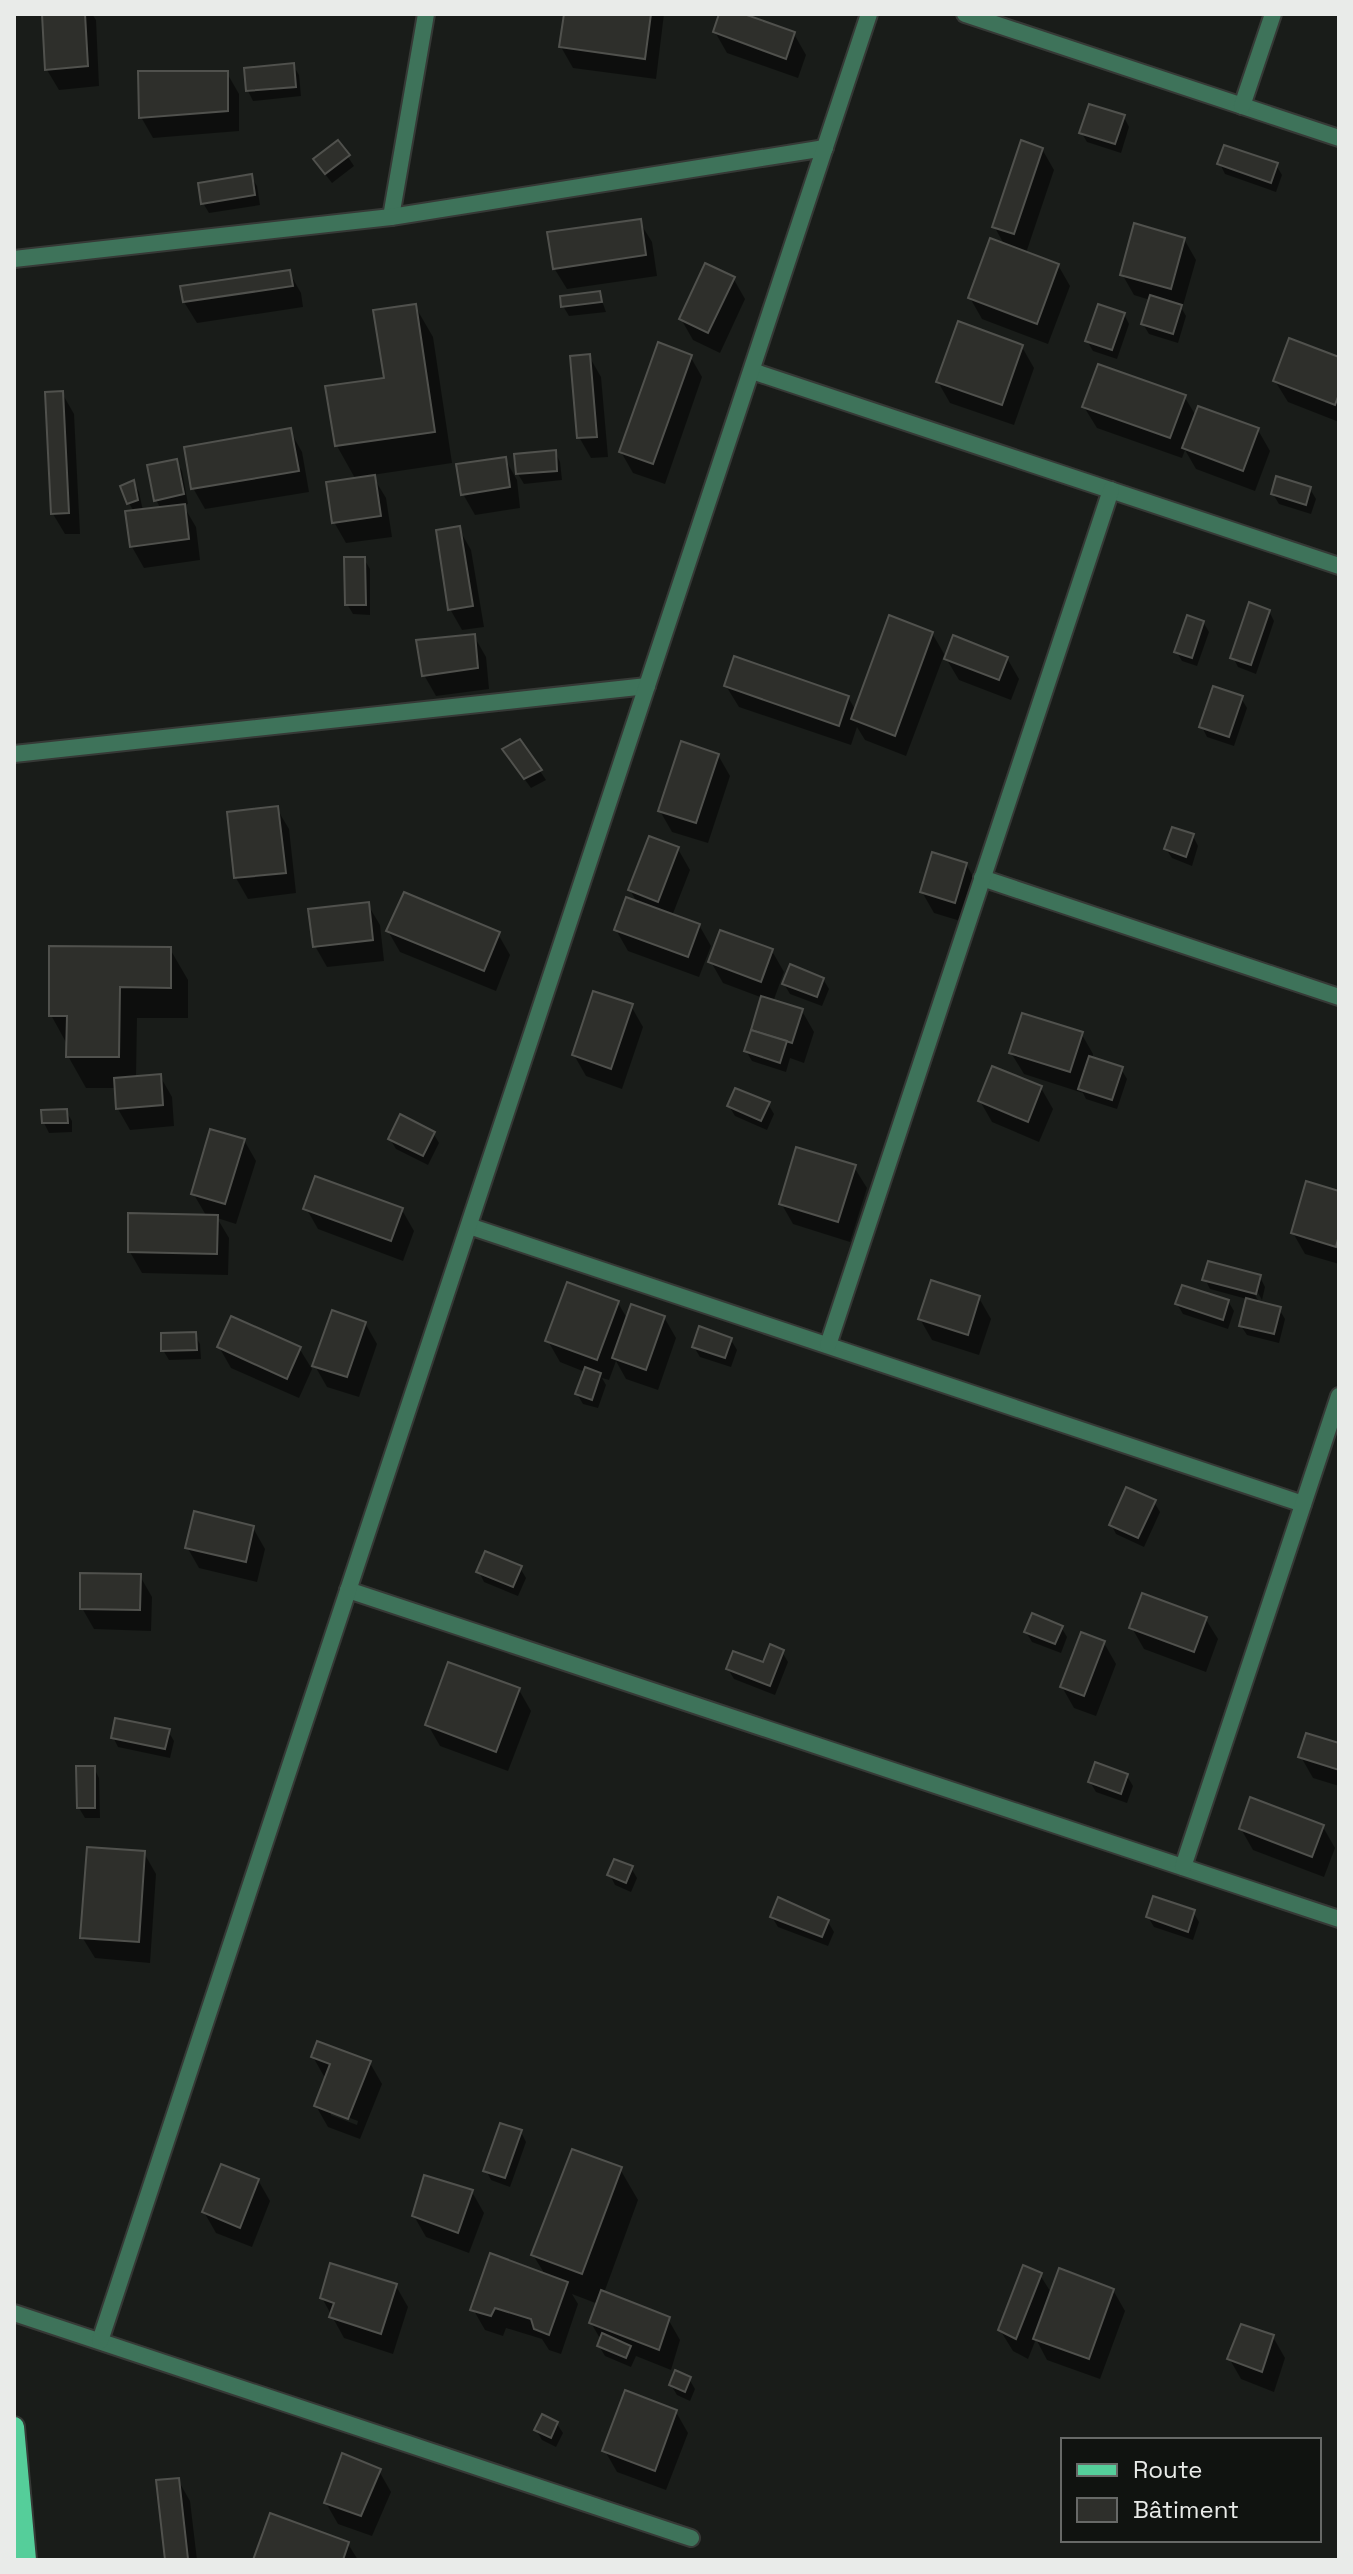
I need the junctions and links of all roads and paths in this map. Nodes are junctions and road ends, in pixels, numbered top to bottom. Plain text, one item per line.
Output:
1 (426, 14) edge
2 (869, 14) edge
3 (965, 14) edge
4 (1273, 14) edge
5 (1242, 106) junction
6 (1339, 138) edge
7 (825, 148) junction
8 (391, 217) junction
9 (14, 259) edge
10 (752, 371) junction
11 (1111, 490) junction
12 (1339, 566) edge
13 (647, 686) junction
14 (14, 754) edge
15 (982, 878) junction
16 (1339, 997) edge
17 (469, 1226) junction
18 (828, 1345) junction
19 (1339, 1396) edge
20 (1303, 1504) junction
21 (348, 1590) junction
22 (1183, 1867) junction
23 (1339, 1919) edge
24 (14, 2313) edge
25 (100, 2341) junction
26 (14, 2427) edge
27 (19, 2527) edge
28 (691, 2538) dead end
29 (26, 2560) edge

1 - 8 street
2 - 7 street
3 - 5 street
4 - 5 street
5 - 6 street
7 - 8 street
7 - 10 street
8 - 9 street
10 - 11 street
10 - 13 street
11 - 12 street
11 - 15 street
13 - 14 street
13 - 17 street
15 - 16 street
15 - 18 street
17 - 18 street
17 - 21 street
18 - 20 street
19 - 20 street
20 - 22 street
21 - 22 street
21 - 25 street
22 - 23 street
24 - 25 street
25 - 28 street
26 - 27 main road
27 - 29 main road

